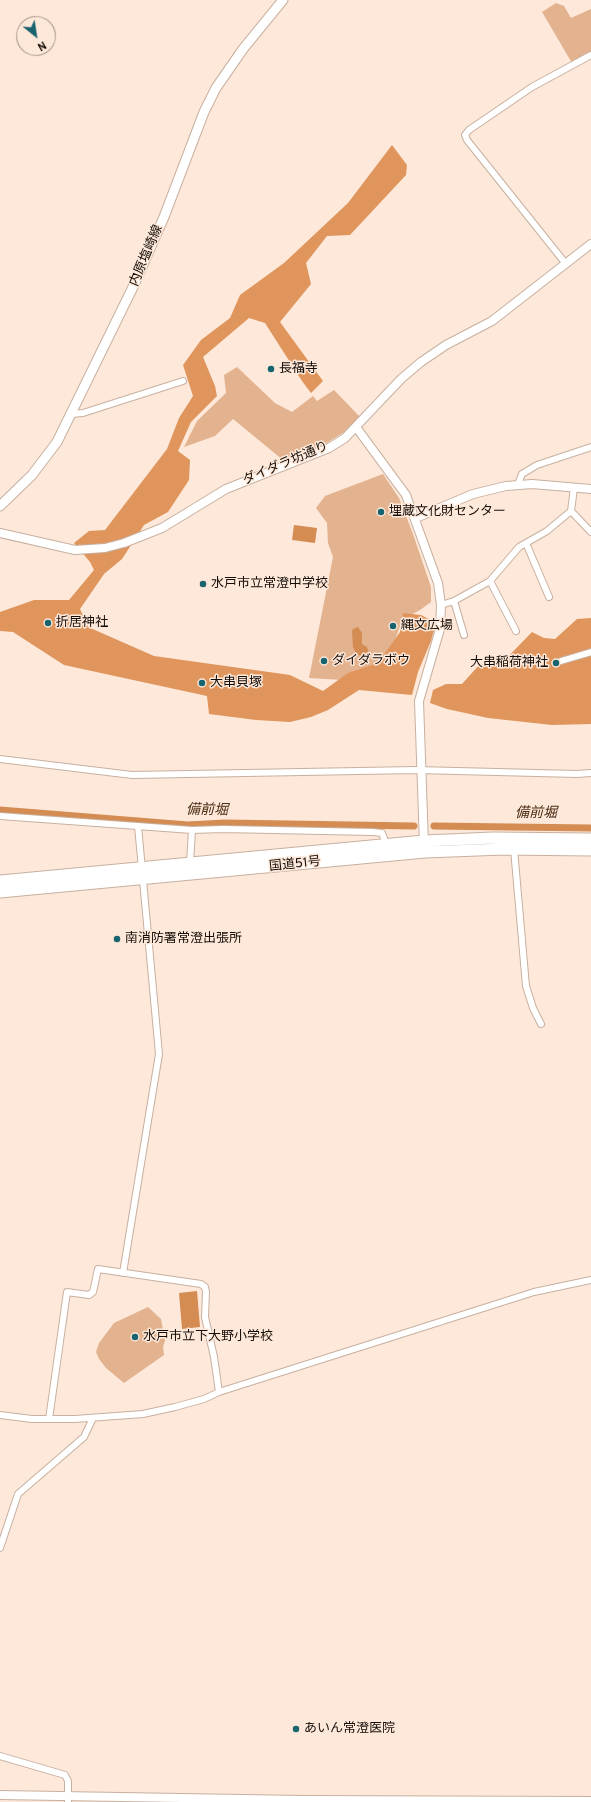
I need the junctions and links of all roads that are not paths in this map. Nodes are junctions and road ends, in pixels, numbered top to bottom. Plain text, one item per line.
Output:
1 (283, 0) edge
2 (591, 55) edge
3 (591, 244) edge
4 (566, 264) junction
5 (183, 381) dead end
6 (71, 414) junction
7 (356, 427) junction
8 (591, 447) edge
9 (518, 484) junction
10 (574, 488) junction
11 (591, 489) edge
12 (0, 506) edge
13 (571, 511) junction
14 (416, 518) junction
15 (591, 532) edge
16 (0, 533) edge
17 (526, 543) junction
18 (490, 581) junction
19 (549, 597) dead end
20 (454, 601) junction
21 (441, 605) junction
22 (516, 631) dead end
23 (464, 635) dead end
24 (591, 652) edge
25 (560, 661) dead end
26 (0, 759) edge
27 (421, 770) junction
28 (591, 772) edge
29 (0, 816) edge
30 (138, 826) junction
31 (192, 830) junction
32 (591, 839) edge
33 (386, 844) junction
34 (424, 847) junction
35 (514, 850) junction
36 (591, 850) edge
37 (190, 863) junction
38 (142, 873) junction
39 (0, 880) edge
40 (0, 892) edge
41 (541, 1024) dead end
42 (123, 1273) junction
43 (591, 1280) edge
44 (219, 1392) junction
45 (0, 1415) edge
46 (93, 1418) junction
47 (49, 1419) junction
48 (0, 1548) edge
49 (0, 1756) edge
50 (0, 1795) edge
51 (68, 1799) edge
52 (591, 1801) edge
53 (473, 1802) edge

1 - 6 main road, 内原塩崎線
2 - 4 street
3 - 4 street, ダイダラ坊通り
4 - 7 street, ダイダラ坊通り
5 - 6 street
6 - 12 main road, 内原塩崎線
7 - 14 street
7 - 16 street, ダイダラ坊通り
8 - 9 street
9 - 10 street
9 - 14 street
10 - 11 street
10 - 13 street
13 - 15 street
13 - 17 street
14 - 21 street
17 - 18 street
17 - 19 street
18 - 20 street
18 - 22 street
20 - 21 street
20 - 23 street
21 - 27 street
24 - 25 street
26 - 27 street
27 - 28 street
27 - 34 street
29 - 30 street
30 - 31 street
30 - 38 street
31 - 33 street
31 - 37 street
32 - 34 highway, 国道51号
33 - 34 highway, 国道51号
33 - 37 highway, 国道51号
34 - 35 highway, 国道51号
34 - 38 highway, 国道51号
35 - 36 highway, 国道51号
35 - 41 street
37 - 38 highway, 国道51号
38 - 39 highway, 国道51号
38 - 40 highway, 国道51号
38 - 42 street
42 - 44 street
42 - 47 street
43 - 44 street
44 - 46 street
45 - 47 street
46 - 47 street
46 - 48 street
49 - 51 street
50 - 51 street
51 - 53 street
52 - 53 street

